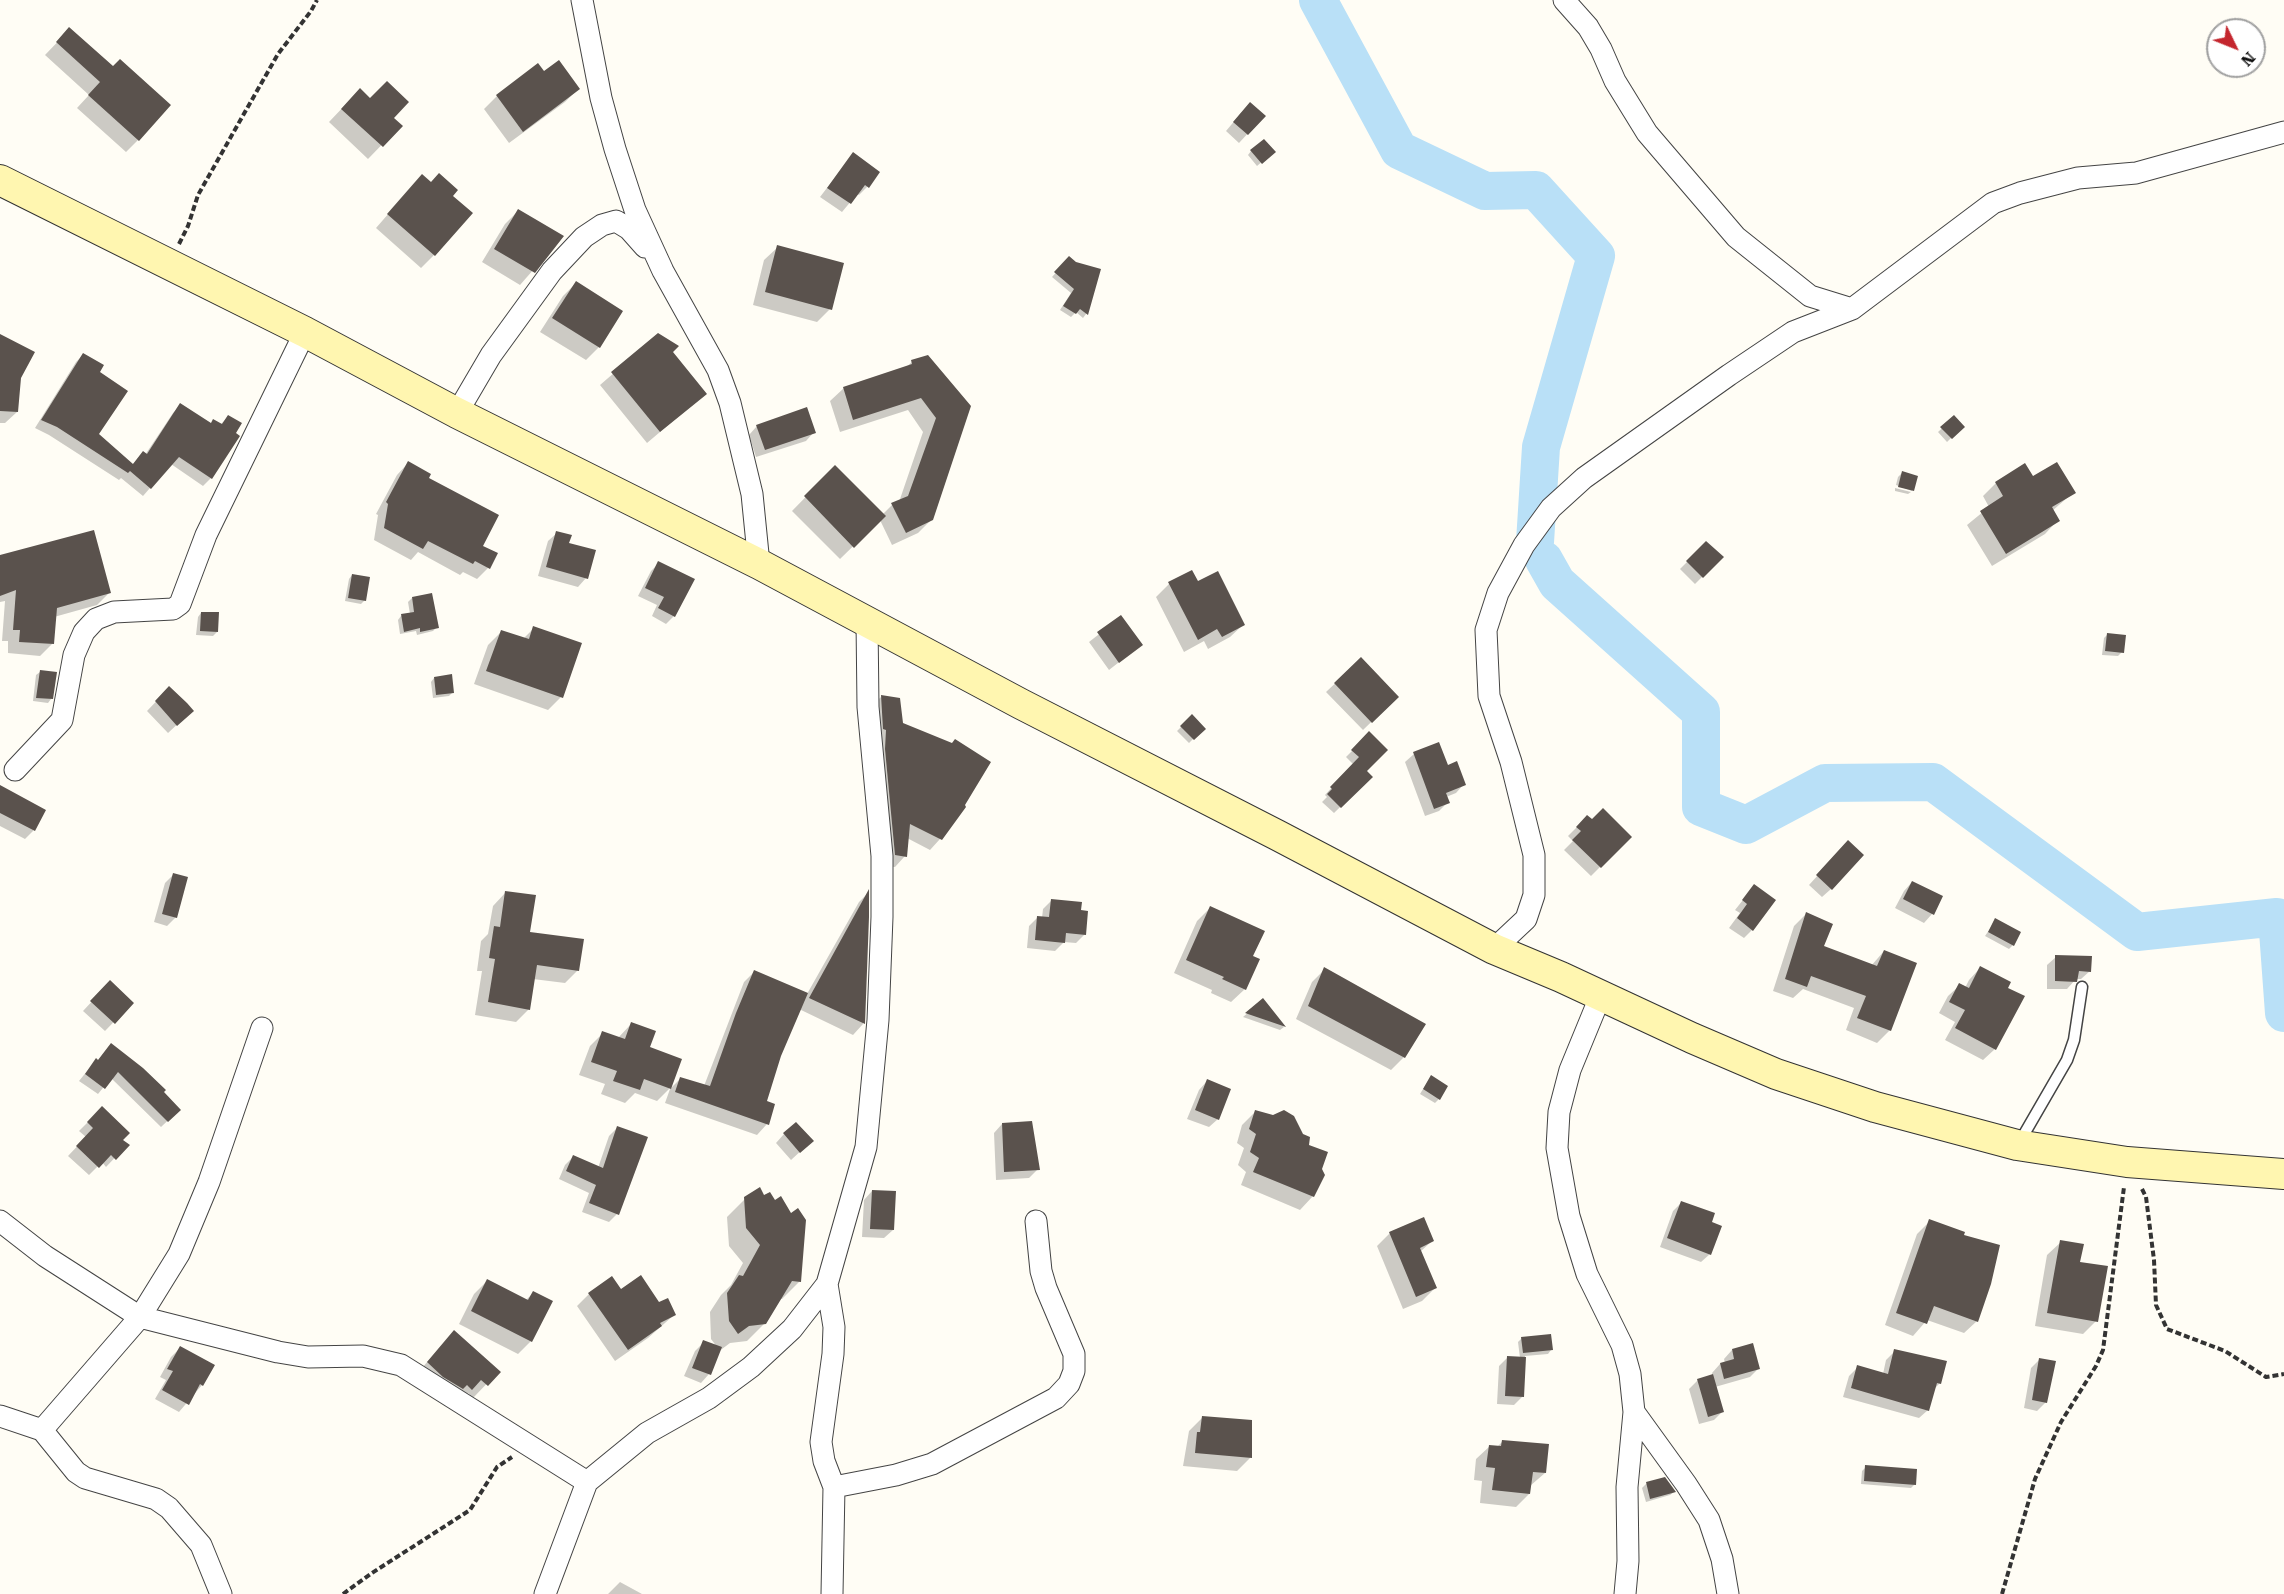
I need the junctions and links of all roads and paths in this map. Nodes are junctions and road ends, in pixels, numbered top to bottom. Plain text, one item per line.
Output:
1 (317, 0) edge
2 (582, 0) edge
3 (1564, 0) edge
4 (2284, 132) edge
5 (0, 180) edge
6 (169, 263) junction
7 (663, 271) junction
8 (1852, 309) junction
9 (305, 332) junction
10 (457, 413) junction
11 (759, 564) junction
12 (867, 621) junction
13 (15, 770) dead end
14 (1494, 949) junction
15 (2082, 987) dead end
16 (1600, 996) junction
17 (262, 1028) dead end
18 (2017, 1145) junction
19 (2127, 1162) junction
20 (2284, 1174) edge
21 (0, 1221) edge
22 (1036, 1221) dead end
23 (827, 1284) junction
24 (140, 1317) junction
25 (2284, 1374) edge
26 (1634, 1412) junction
27 (0, 1416) edge
28 (42, 1430) junction
29 (528, 1445) junction
30 (587, 1482) junction
31 (834, 1486) junction
32 (221, 1594) edge
33 (343, 1594) edge
34 (544, 1594) edge
35 (832, 1594) edge
36 (1624, 1594) edge
37 (1728, 1594) edge
38 (2002, 1594) edge

1 - 6 path
2 - 7 street
3 - 8 street
4 - 8 street
5 - 6 main road
6 - 9 main road
7 - 10 street
7 - 11 street
8 - 14 street
9 - 10 main road
9 - 13 street
10 - 11 main road
11 - 12 main road
12 - 14 main road
12 - 23 street
14 - 16 main road
15 - 18 lane
16 - 18 main road
16 - 26 street
17 - 24 street
18 - 19 main road
19 - 20 main road
19 - 25 path
19 - 38 path
21 - 24 street
22 - 31 street
23 - 30 street
23 - 31 street
24 - 28 street
24 - 29 street
26 - 36 street
26 - 37 street
27 - 28 street
28 - 32 street
29 - 30 street
29 - 33 path
30 - 34 street
31 - 35 street

